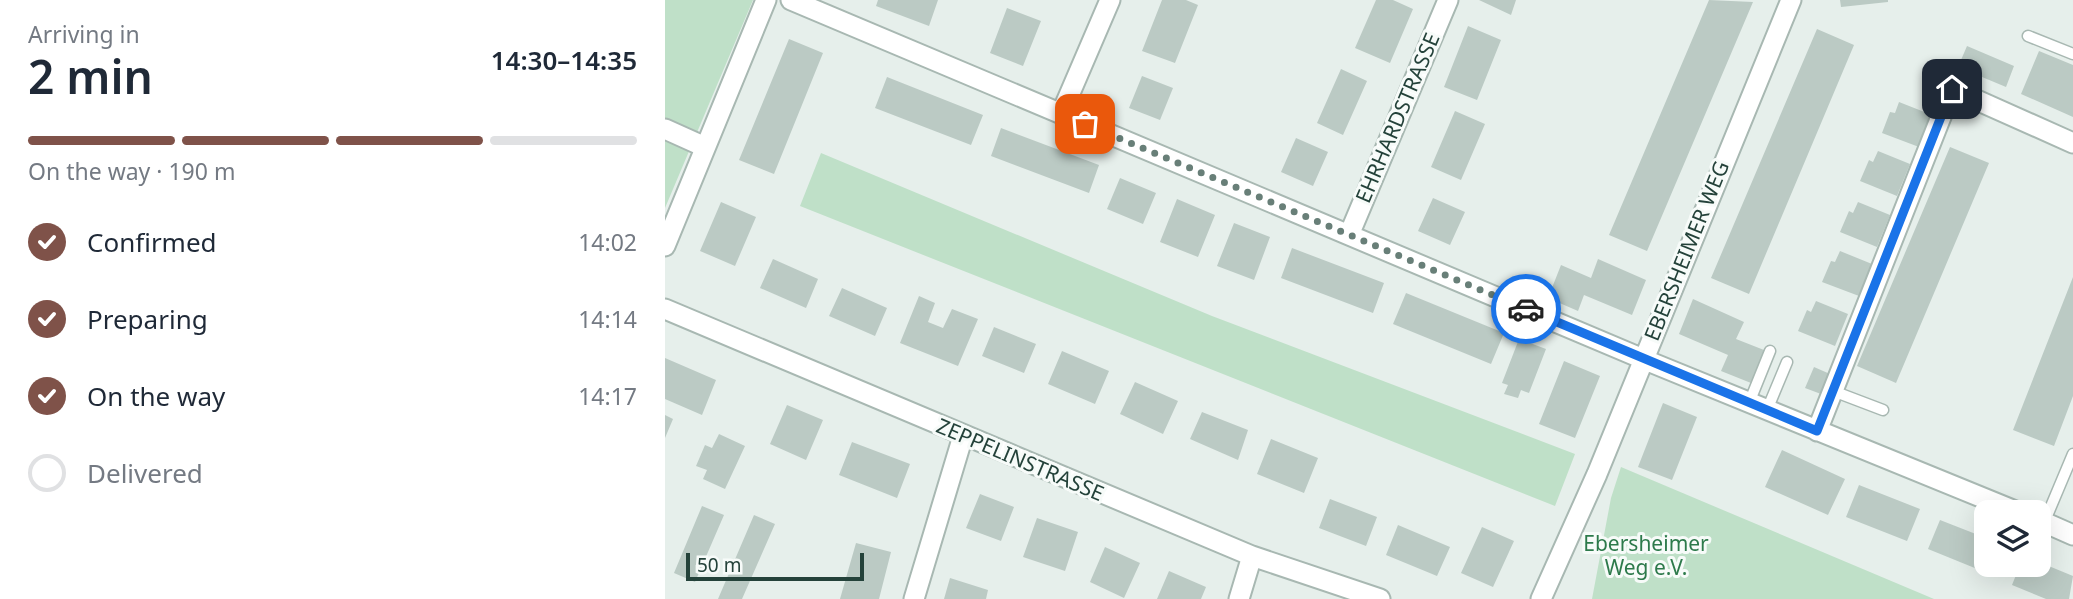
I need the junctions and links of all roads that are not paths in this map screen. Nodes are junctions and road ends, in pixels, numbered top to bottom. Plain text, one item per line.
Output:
1 (766, 0) edge
2 (791, 0) edge
3 (1110, 0) edge
4 (1448, 0) edge
5 (1791, 0) edge
6 (2028, 36) dead end
7 (2073, 54) edge
8 (1061, 114) junction
9 (665, 129) edge
10 (2073, 143) edge
11 (705, 147) junction
12 (1349, 235) junction
13 (665, 246) edge
14 (665, 309) edge
15 (1770, 351) dead end
16 (1643, 359) junction
17 (1787, 362) dead end
18 (1833, 391) junction
19 (1758, 406) junction
20 (1883, 410) dead end
21 (1817, 431) junction
22 (963, 436) junction
23 (2073, 454) edge
24 (1988, 500) edge
25 (2051, 502) edge
26 (2051, 526) edge
27 (2073, 535) edge
28 (1252, 556) junction
29 (914, 599) edge
30 (1239, 599) edge
31 (1380, 599) edge
32 (1541, 599) edge

1 - 11 street
2 - 8 street
3 - 8 street
4 - 12 street, EHRHARDSTRASSE
5 - 16 street, EBERSHEIMER WEG
6 - 7 lane
8 - 12 street
9 - 11 street
10 - 18 street
11 - 13 street
12 - 16 street
14 - 22 street, ZEPPELINSTRASSE
15 - 19 lane
16 - 19 street
16 - 32 street, EBERSHEIMER WEG
17 - 19 lane
18 - 20 lane
18 - 21 street
19 - 21 street
21 - 24 street
22 - 28 street, ZEPPELINSTRASSE
22 - 29 street
23 - 25 lane
26 - 27 street
28 - 30 street
28 - 31 street, ZEPPELINSTRASSE

